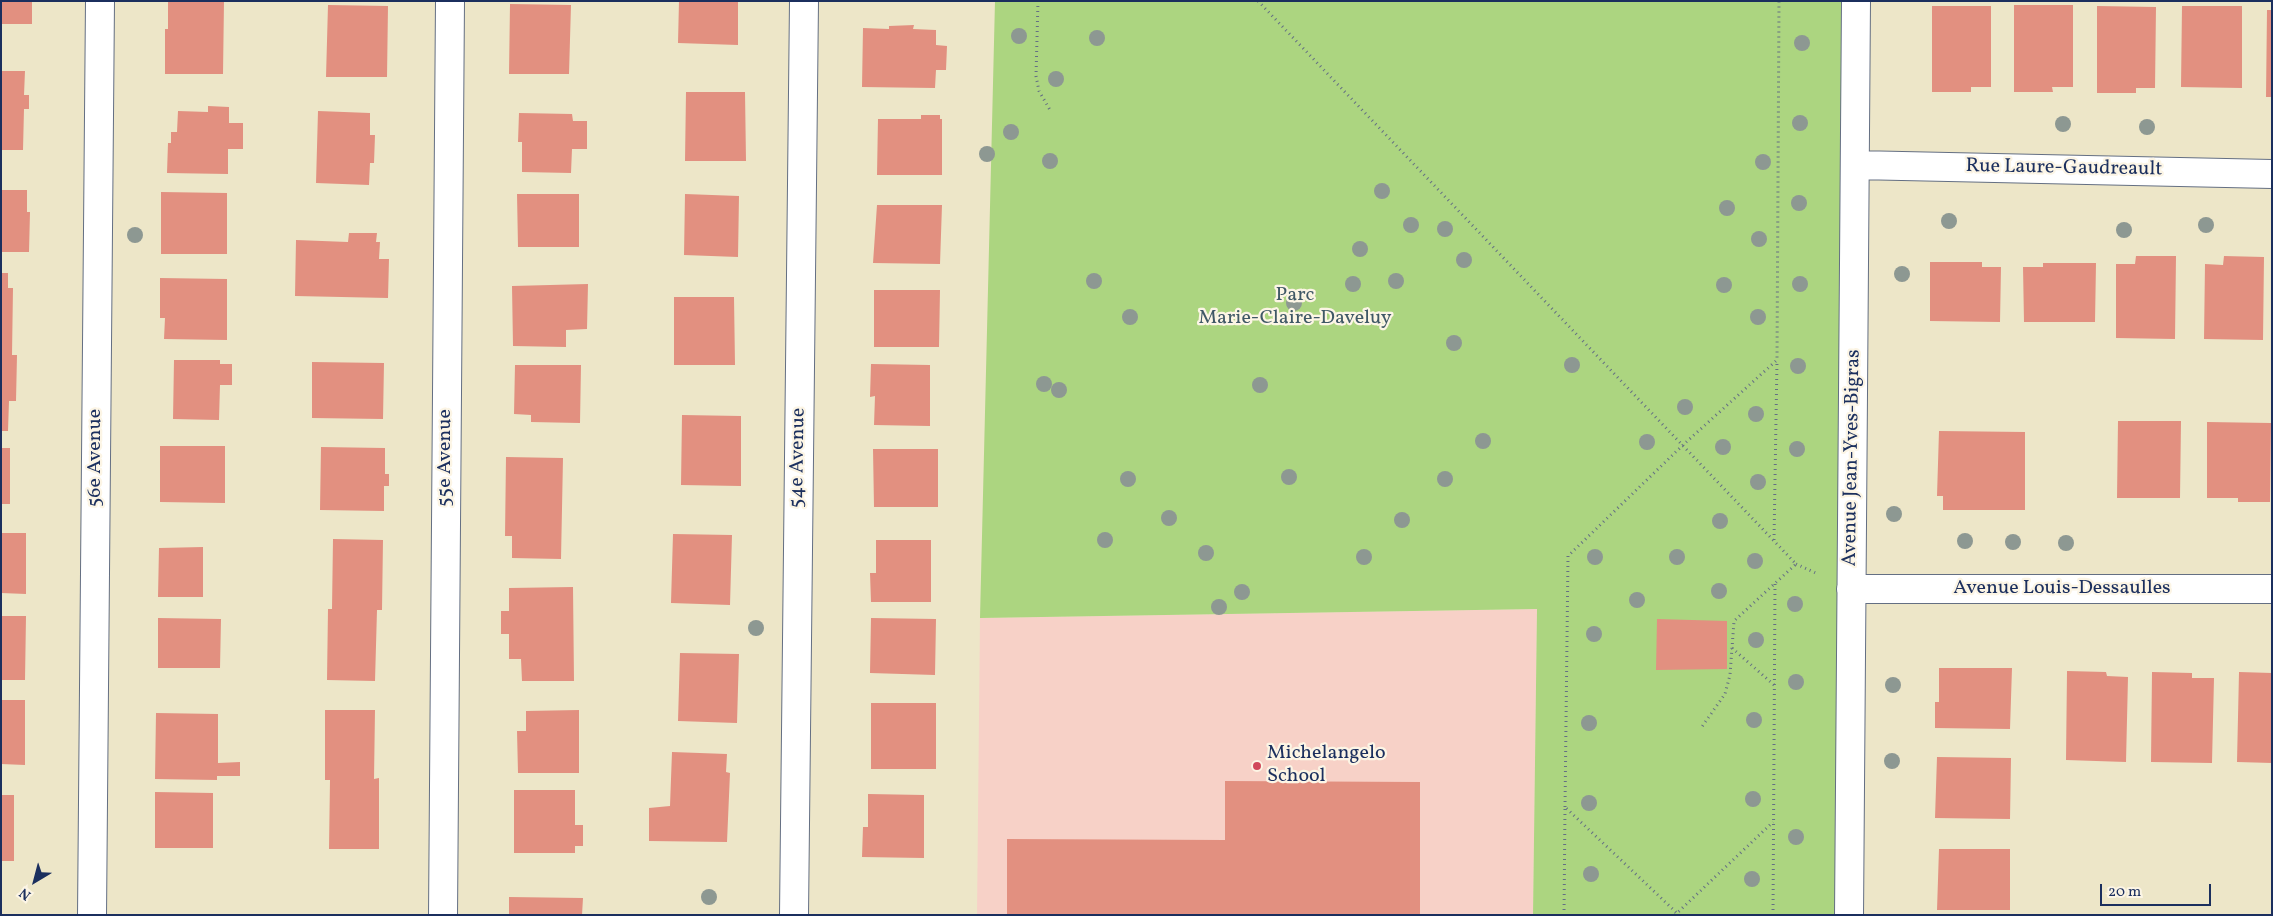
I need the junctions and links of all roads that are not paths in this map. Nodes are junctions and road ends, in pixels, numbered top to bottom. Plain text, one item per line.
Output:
1 (100, 1) edge
2 (450, 1) edge
3 (804, 1) edge
4 (1856, 1) edge
5 (1856, 165) junction
6 (2272, 174) edge
7 (1851, 589) junction
8 (2272, 589) edge
9 (92, 915) edge
10 (443, 915) edge
11 (794, 915) edge
12 (1849, 915) edge

1 - 9 street, 56e Avenue
2 - 10 street, 55e Avenue
3 - 11 street, 54e Avenue
4 - 5 street, Avenue Jean-Yves-Bigras
5 - 6 street, Rue Laure-Gaudreault
5 - 7 street, Avenue Jean-Yves-Bigras
7 - 8 street, Avenue Louis-Dessaulles
7 - 12 street, Avenue Jean-Yves-Bigras

